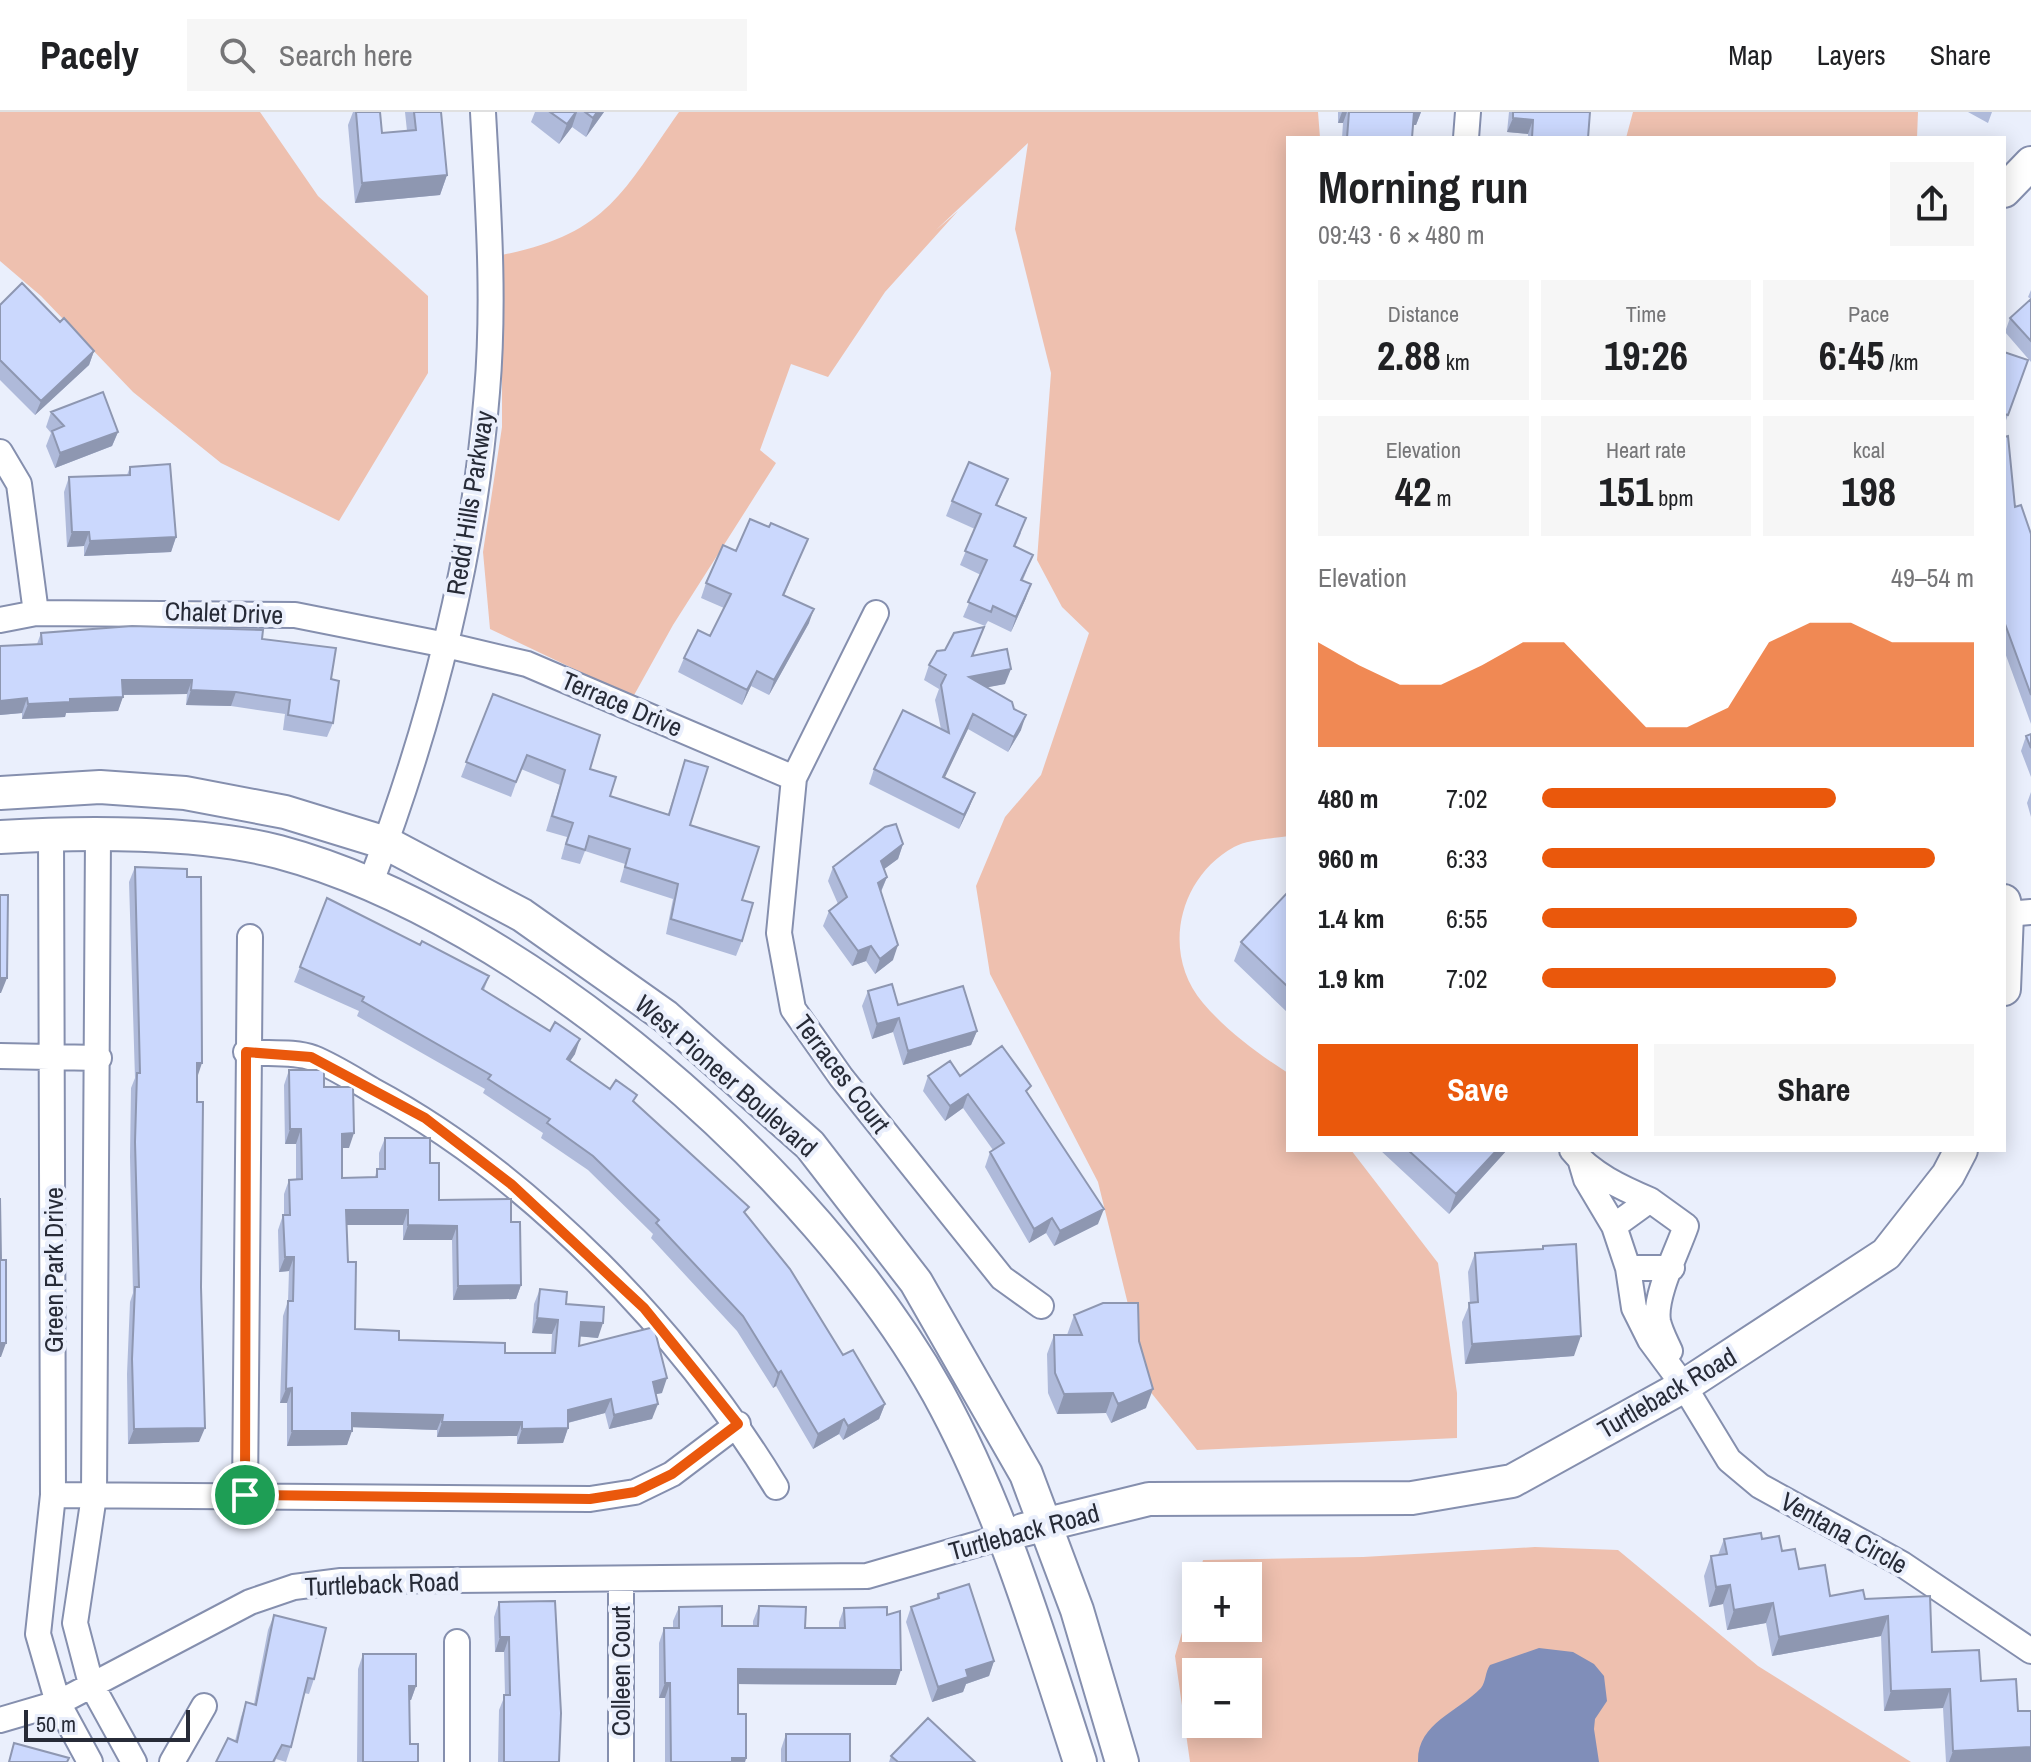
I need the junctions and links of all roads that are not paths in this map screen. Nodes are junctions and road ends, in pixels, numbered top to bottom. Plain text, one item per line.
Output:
1 (483, 112) edge
2 (1468, 112) edge
3 (1466, 136) edge
4 (2031, 163) edge
5 (2006, 189) edge
6 (0, 452) edge
7 (36, 613) junction
8 (876, 613) dead end
9 (0, 620) edge
10 (446, 645) junction
11 (794, 778) junction
12 (0, 793) edge
13 (51, 834) junction
14 (98, 835) junction
15 (0, 837) edge
16 (386, 843) junction
17 (371, 882) junction
18 (2014, 909) edge
19 (250, 937) dead end
20 (2006, 973) edge
21 (246, 1052) junction
22 (0, 1056) edge
23 (55, 1057) junction
24 (99, 1058) junction
25 (1960, 1152) edge
26 (1576, 1155) edge
27 (1650, 1200) junction
28 (1614, 1226) junction
29 (1628, 1268) junction
30 (1672, 1268) junction
31 (1041, 1306) dead end
32 (1684, 1386) junction
33 (738, 1424) junction
34 (776, 1487) dead end
35 (53, 1495) junction
36 (245, 1495) junction
37 (94, 1496) junction
38 (1043, 1523) junction
39 (1005, 1536) junction
40 (621, 1580) junction
41 (457, 1642) dead end
42 (2031, 1651) edge
43 (91, 1684) junction
44 (58, 1703) junction
45 (204, 1706) dead end
46 (0, 1720) edge
47 (90, 1762) edge
48 (134, 1762) edge
49 (172, 1762) edge
50 (457, 1762) edge
51 (621, 1762) edge
52 (1080, 1762) edge
53 (1122, 1762) edge

1 - 10 street, Redd Hills Parkway
2 - 3 street
4 - 5 main road
6 - 7 street
7 - 9 street, Chalet Drive
7 - 10 street, Chalet Drive
8 - 11 street, Terraces Court
10 - 11 street, Terrace Drive
10 - 16 street, Redd Hills Parkway
11 - 31 street, Terraces Court
12 - 16 main road, West Pioneer Boulevard
13 - 14 main road, West Pioneer Boulevard
13 - 15 main road, West Pioneer Boulevard
13 - 23 street, Green Park Drive
14 - 17 main road, West Pioneer Boulevard
14 - 24 street, Green Park Drive
16 - 17 street, Redd Hills Parkway
16 - 38 main road, West Pioneer Boulevard
17 - 39 main road, West Pioneer Boulevard
18 - 20 main road
19 - 21 street
21 - 33 street
21 - 36 street
22 - 23 street
23 - 24 street
23 - 35 street, Green Park Drive
24 - 37 street, Green Park Drive
25 - 32 main road, Turtleback Road
26 - 27 street
26 - 28 street
27 - 28 street
27 - 30 street
28 - 29 street
29 - 30 street
29 - 32 street
30 - 32 street
32 - 38 main road, Turtleback Road
32 - 42 street, Ventana Circle
33 - 34 street
33 - 36 street
35 - 37 street
35 - 44 street, Green Park Drive
36 - 37 street
37 - 43 street, Green Park Drive
38 - 39 main road, Turtleback Road
38 - 53 main road, West Pioneer Boulevard
39 - 40 street, Turtleback Road
39 - 52 main road, West Pioneer Boulevard
40 - 43 street, Turtleback Road
40 - 51 street, Colleen Court
41 - 50 street
43 - 44 street, Turtleback Road
43 - 48 street
44 - 46 street, Turtleback Road
44 - 47 street
45 - 49 street

